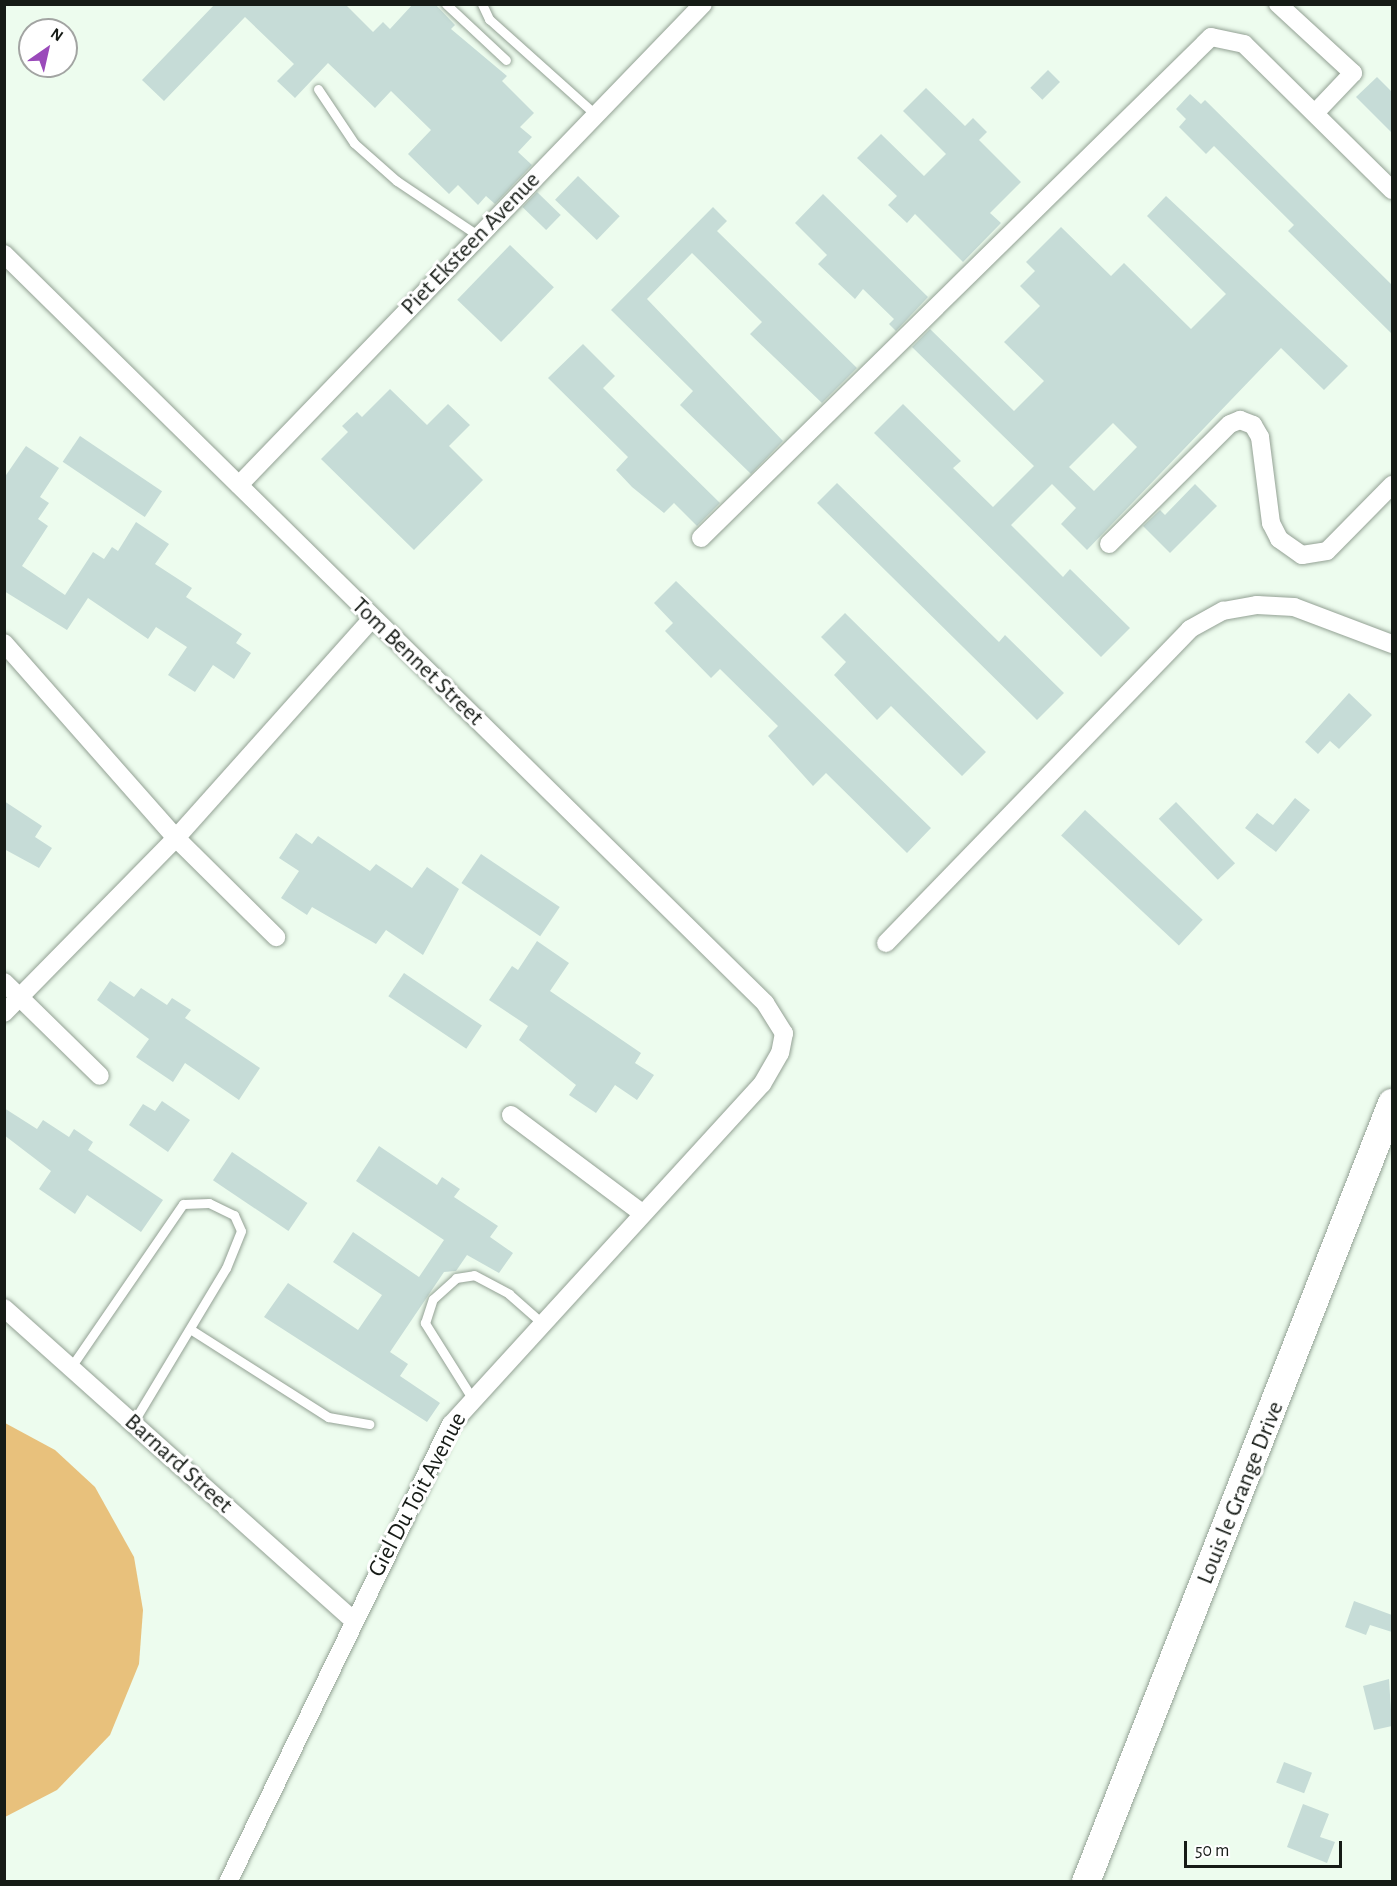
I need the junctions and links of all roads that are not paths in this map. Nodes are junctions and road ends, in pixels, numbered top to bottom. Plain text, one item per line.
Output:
1 (446, 4) edge
2 (482, 4) edge
3 (704, 4) edge
4 (1278, 4) edge
5 (506, 60) dead end
6 (318, 90) dead end
7 (1316, 112) junction
8 (596, 115) junction
9 (1392, 190) edge
10 (479, 236) junction
11 (4, 254) edge
12 (239, 484) junction
13 (1392, 485) edge
14 (701, 538) dead end
15 (1109, 544) dead end
16 (372, 619) junction
17 (4, 643) edge
18 (1392, 644) edge
19 (176, 838) junction
20 (276, 937) dead end
21 (886, 943) dead end
22 (4, 982) edge
23 (18, 997) junction
24 (4, 1013) edge
25 (100, 1076) dead end
26 (762, 1084) joint
27 (1392, 1103) edge
28 (511, 1115) dead end
29 (642, 1213) junction
30 (4, 1308) edge
31 (542, 1323) junction
32 (190, 1329) junction
33 (71, 1367) junction
34 (472, 1398) junction
35 (133, 1423) junction
36 (369, 1424) dead end
37 (352, 1619) junction
38 (228, 1881) edge
39 (1086, 1881) edge

1 - 5 lane
2 - 8 lane
3 - 8 street, Piet Eksteen Avenue
4 - 7 street
6 - 10 lane
7 - 9 street
7 - 14 street
8 - 10 street, Piet Eksteen Avenue
10 - 12 street, Piet Eksteen Avenue
11 - 12 street, Tom Bennet Street
12 - 16 street, Tom Bennet Street
13 - 15 street
16 - 19 street
16 - 26 street, Tom Bennet Street
17 - 19 street
18 - 21 street
19 - 20 street
19 - 23 street
22 - 23 street
23 - 24 street
23 - 25 street
26 - 29 street, Giel Du Toit Avenue
27 - 39 main road, Louis le Grange Drive
28 - 29 street
29 - 31 street, Giel Du Toit Avenue
30 - 33 street, Barnard Street
31 - 34 street, Giel Du Toit Avenue
31 - 34 lane
32 - 33 lane
32 - 35 lane
32 - 36 lane
33 - 35 street, Barnard Street
34 - 37 street, Giel Du Toit Avenue
35 - 37 street, Barnard Street
37 - 38 street, Giel Du Toit Avenue

